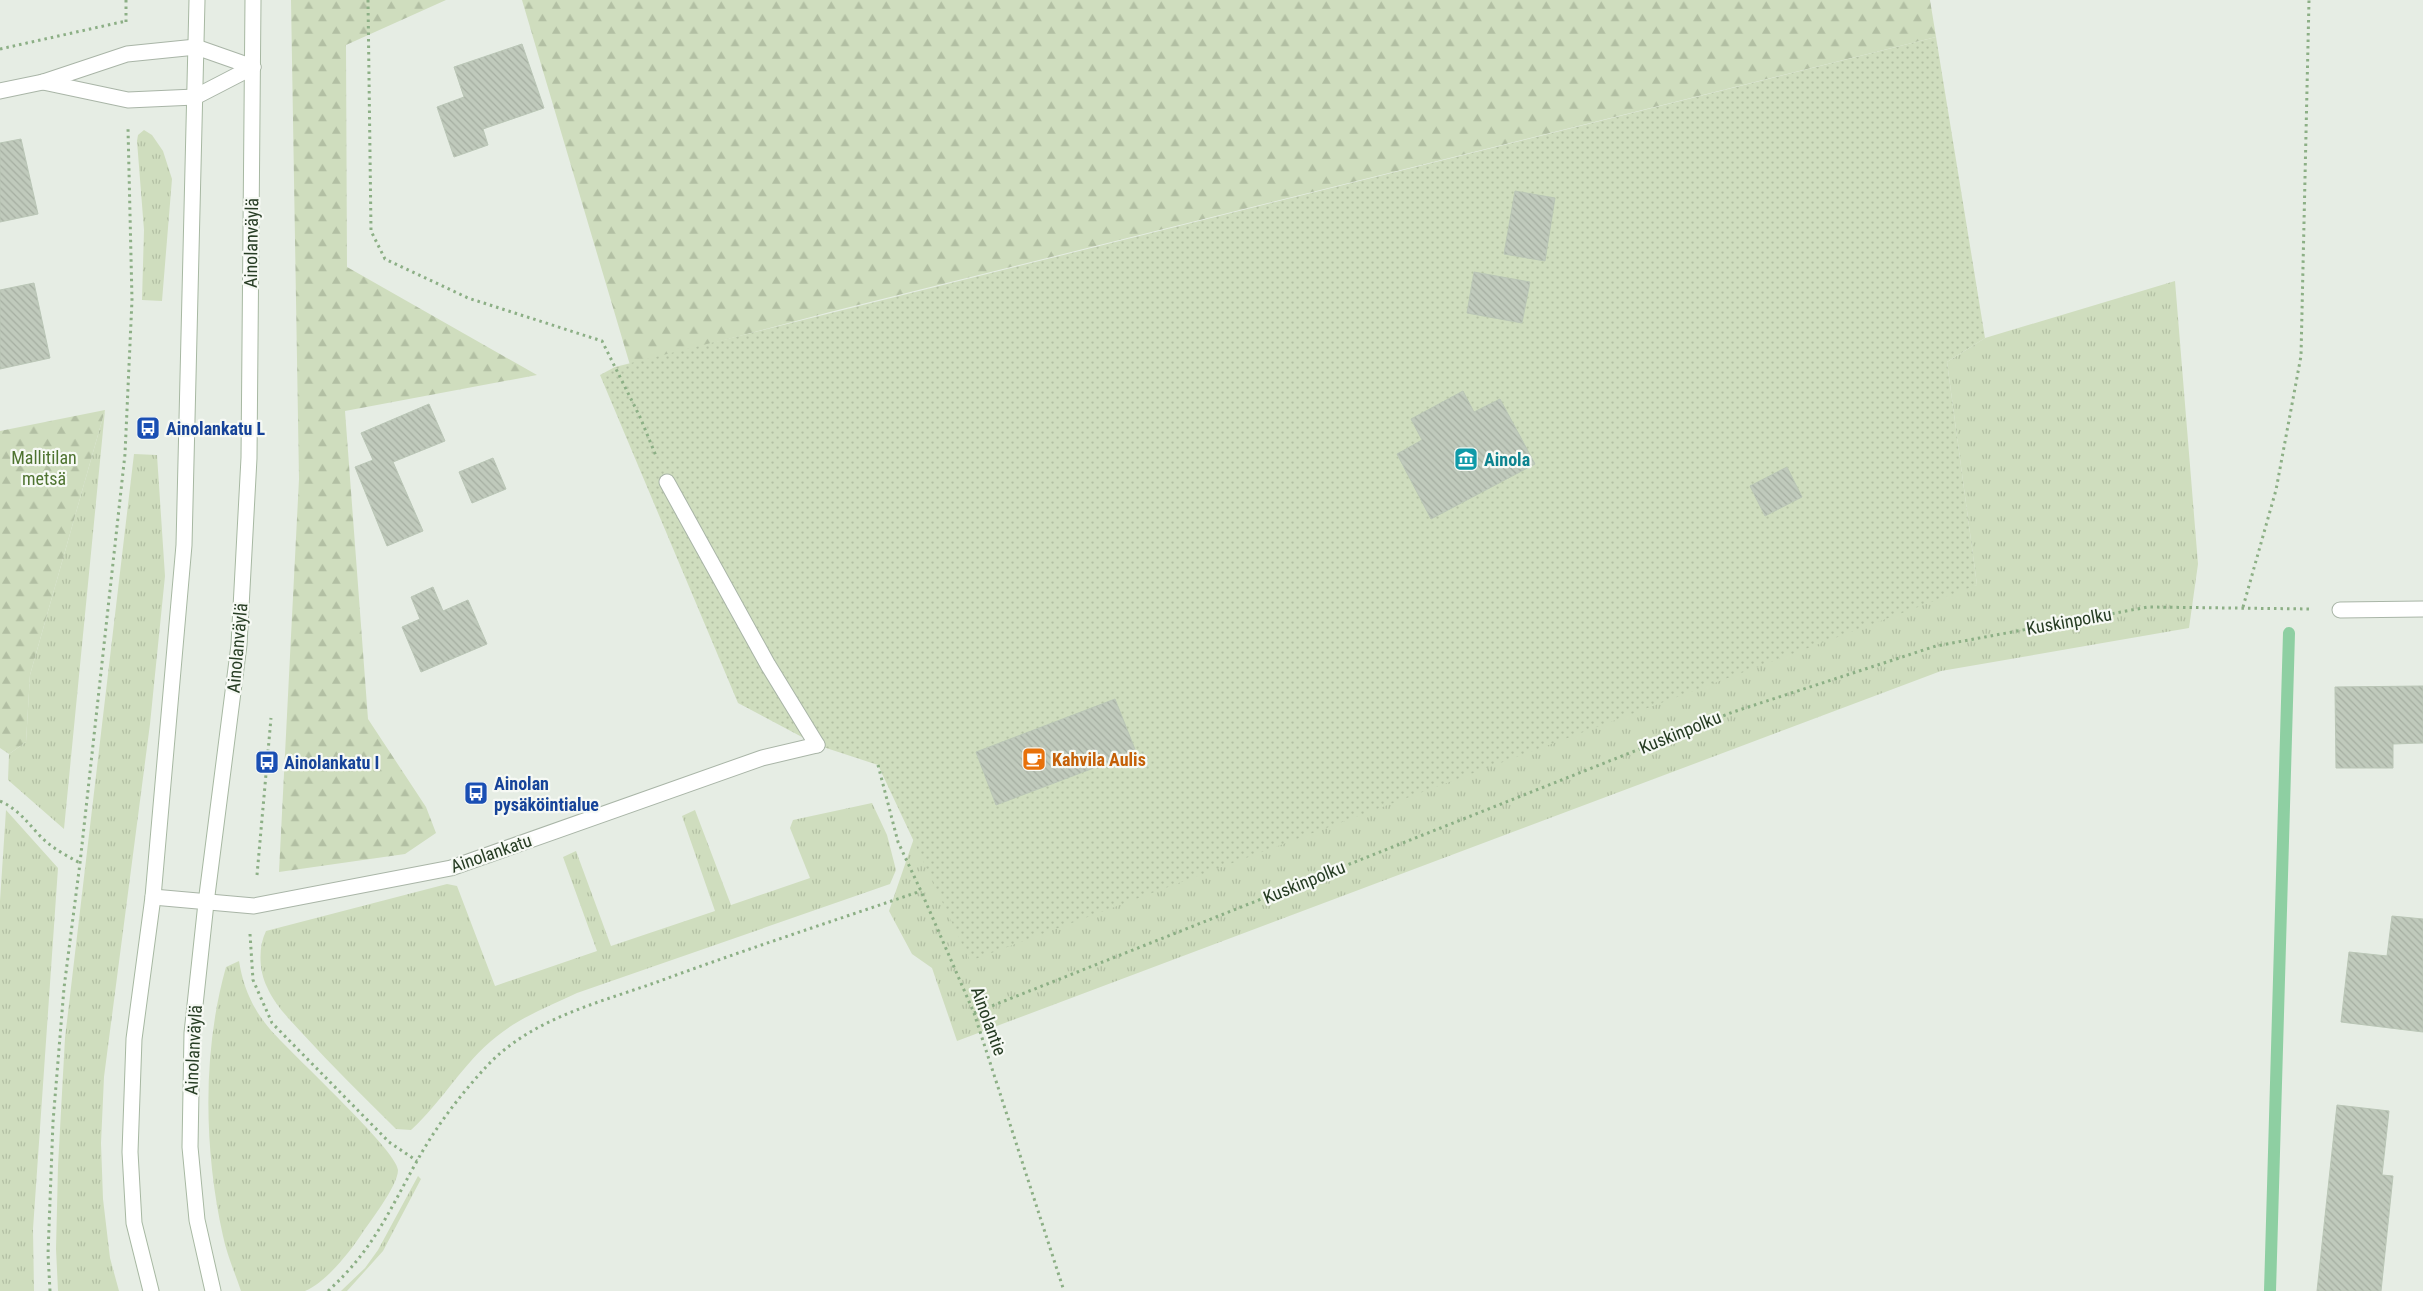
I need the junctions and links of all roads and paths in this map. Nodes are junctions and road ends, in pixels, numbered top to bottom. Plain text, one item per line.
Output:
1 (126, 0) edge
2 (197, 0) edge
3 (253, 0) edge
4 (368, 0) edge
5 (2309, 0) edge
6 (126, 21) junction
7 (196, 47) junction
8 (0, 48) edge
9 (128, 54) junction
10 (253, 67) junction
11 (43, 82) junction
12 (0, 91) edge
13 (195, 98) junction
14 (128, 100) junction
15 (667, 482) joint
16 (2243, 607) junction
17 (2423, 609) edge
18 (2340, 610) joint
19 (271, 718) dead end
20 (878, 765) dead end
21 (0, 801) edge
22 (80, 863) junction
23 (921, 892) junction
24 (153, 897) junction
25 (206, 903) junction
26 (254, 906) junction
27 (974, 1013) junction
28 (417, 1160) junction
29 (50, 1291) edge
30 (150, 1291) edge
31 (213, 1291) edge
32 (328, 1291) edge
33 (1064, 1291) edge

1 - 6 path
2 - 7 main road
3 - 10 main road, Ainolanväylä
4 - 15 path
5 - 16 path
6 - 8 path
6 - 9 path
7 - 9 main road
7 - 10 main road
7 - 13 main road
9 - 11 main road
10 - 13 main road
10 - 25 main road, Ainolanväylä
11 - 12 main road
11 - 14 main road
13 - 14 main road
13 - 24 main road
14 - 22 path
15 - 26 main road, Ainolankatu
16 - 18 path, Kuskinpolku
16 - 27 path, Kuskinpolku
17 - 18 main road
19 - 26 path
20 - 23 path, Ainolantie
21 - 22 path
22 - 29 path
23 - 27 path, Ainolantie
23 - 28 path
24 - 25 main road, Ainolankatu
24 - 30 main road
25 - 26 main road, Ainolankatu
25 - 31 main road, Ainolanväylä
26 - 28 path
27 - 33 path, Ainolantie
28 - 32 path

